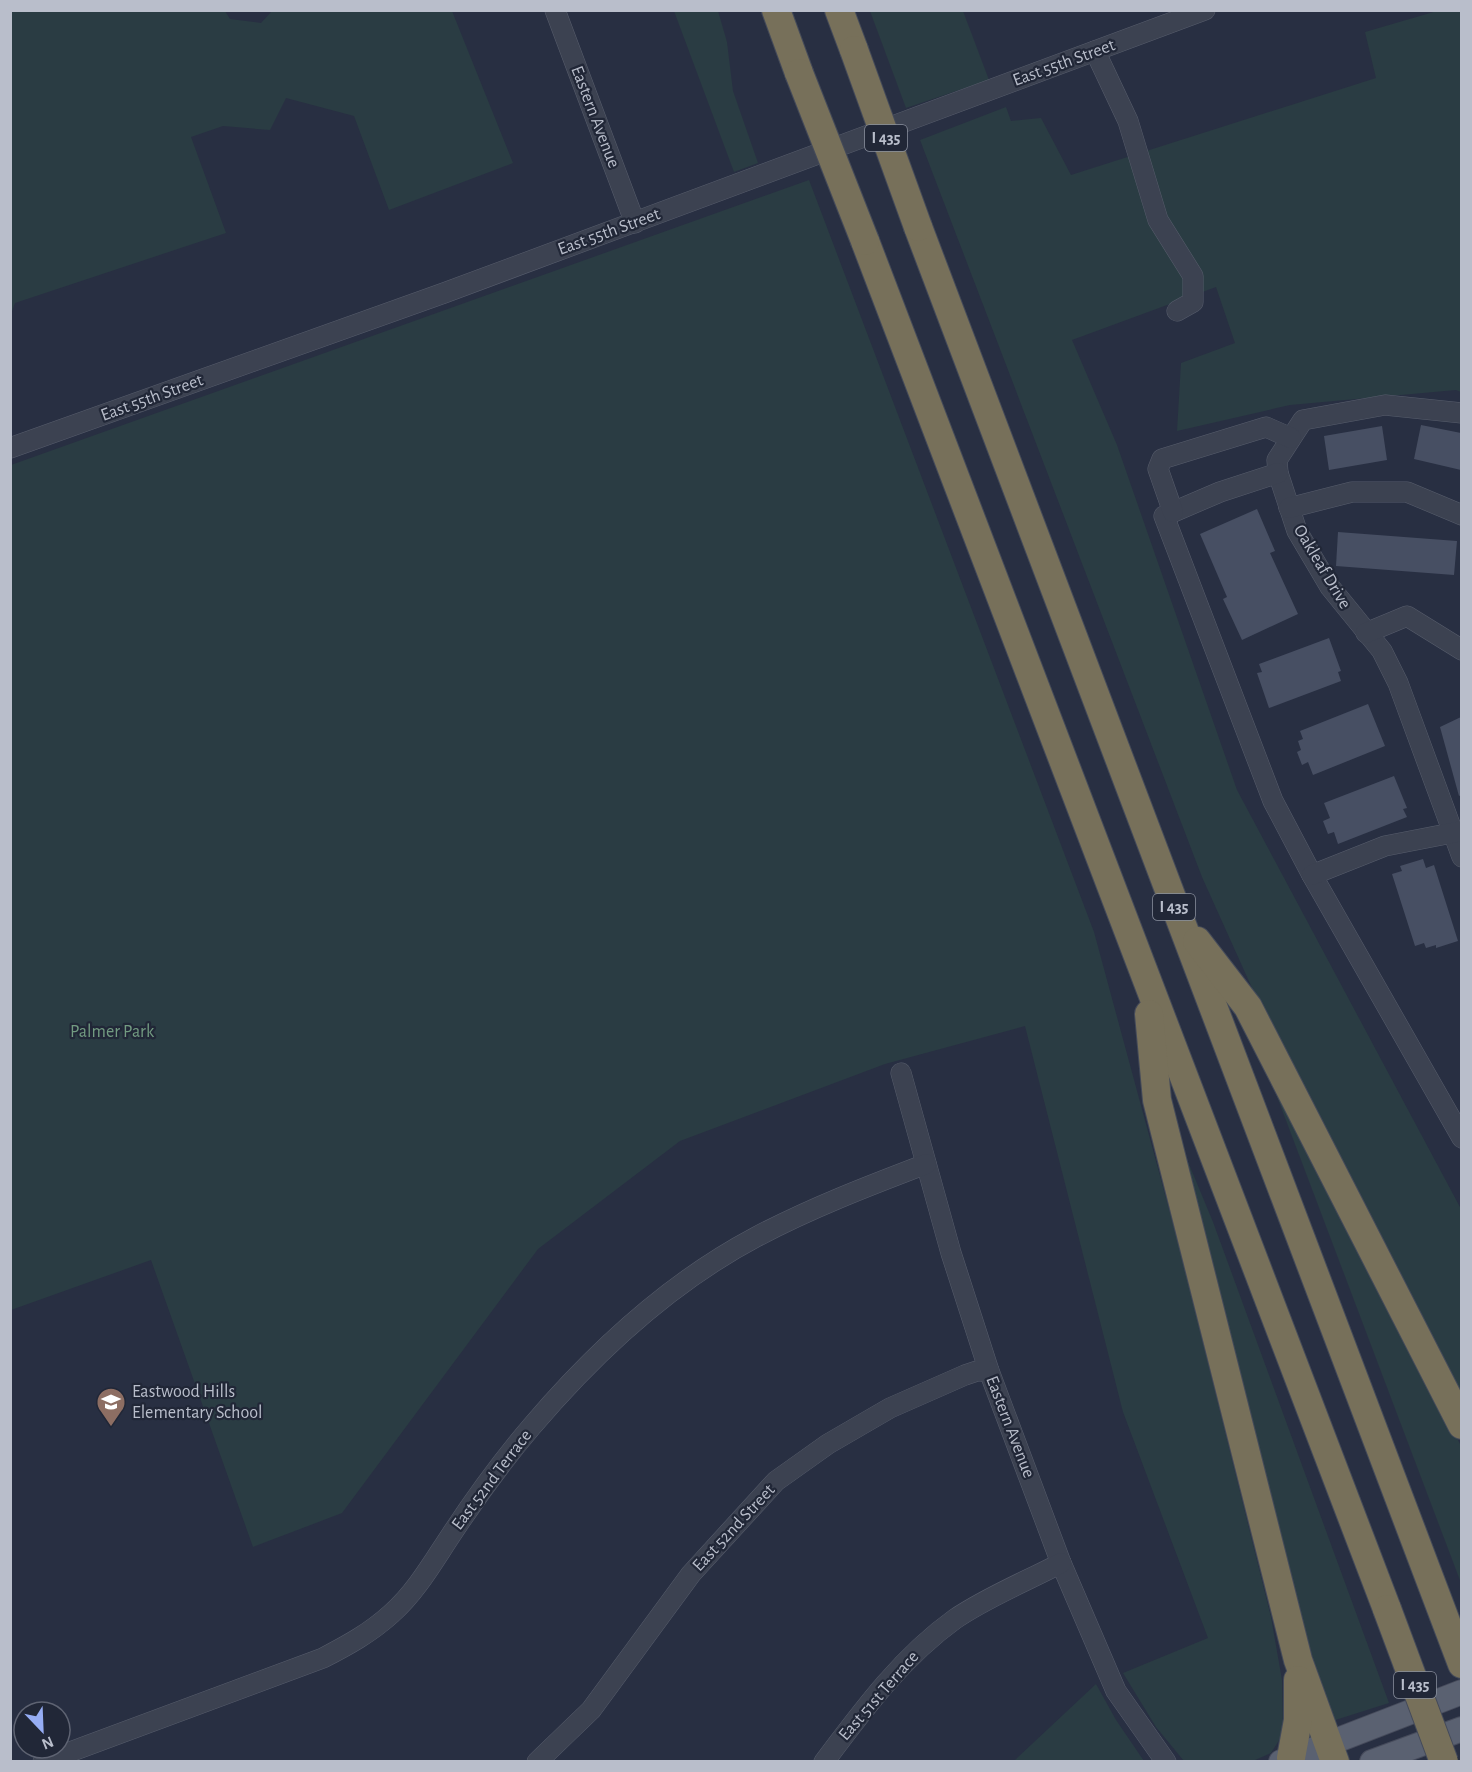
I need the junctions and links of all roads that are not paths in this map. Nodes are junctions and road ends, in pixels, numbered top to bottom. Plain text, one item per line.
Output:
1 (555, 10) edge
2 (776, 10) edge
3 (838, 10) edge
4 (1205, 10) edge
5 (1095, 51) junction
6 (635, 223) junction
7 (1177, 311) dead end
8 (1461, 413) edge
9 (1292, 438) junction
10 (10, 448) edge
11 (1278, 473) junction
12 (1290, 508) junction
13 (1168, 514) junction
14 (1461, 515) edge
15 (1366, 633) junction
16 (1461, 650) edge
17 (1457, 832) edge
18 (1461, 857) edge
19 (1312, 875) junction
20 (1178, 917) junction
21 (1145, 976) junction
22 (901, 1073) dead end
23 (1461, 1138) edge
24 (926, 1164) junction
25 (989, 1371) junction
26 (1461, 1425) edge
27 (1061, 1563) junction
28 (1298, 1660) junction
29 (1461, 1664) edge
30 (1461, 1692) edge
31 (1461, 1729) edge
32 (1332, 1752) edge
33 (1286, 1760) edge
34 (46, 1761) edge
35 (537, 1761) edge
36 (824, 1761) edge
37 (1166, 1761) edge
38 (1372, 1761) edge
39 (1444, 1761) edge

1 - 6 street, Eastern Avenue
2 - 21 highway, I 435, bridge
3 - 20 highway, I 435, bridge
4 - 5 street, East 55th Street
5 - 6 street, East 55th Street
5 - 7 street
6 - 10 street, East 55th Street
8 - 9 street
9 - 11 street
9 - 13 street
11 - 12 street, Oakleaf Drive
11 - 13 street
12 - 14 street
12 - 15 street, Oakleaf Drive
13 - 19 street
15 - 16 street
15 - 17 street, Oakleaf Drive
17 - 18 street, Oakleaf Drive
17 - 19 street
19 - 23 street
20 - 26 highway
20 - 29 highway, I 435
21 - 28 highway
21 - 39 highway, I 435, bridge
22 - 24 street, Eastern Avenue
24 - 25 street, Eastern Avenue
24 - 34 street, East 52nd Terrace
25 - 27 street, Eastern Avenue
25 - 35 street, East 52nd Street
27 - 36 street, East 51st Terrace
27 - 37 street, Eastern Avenue
28 - 32 highway
28 - 33 highway
30 - 32 main road
31 - 38 main road
32 - 33 main road

